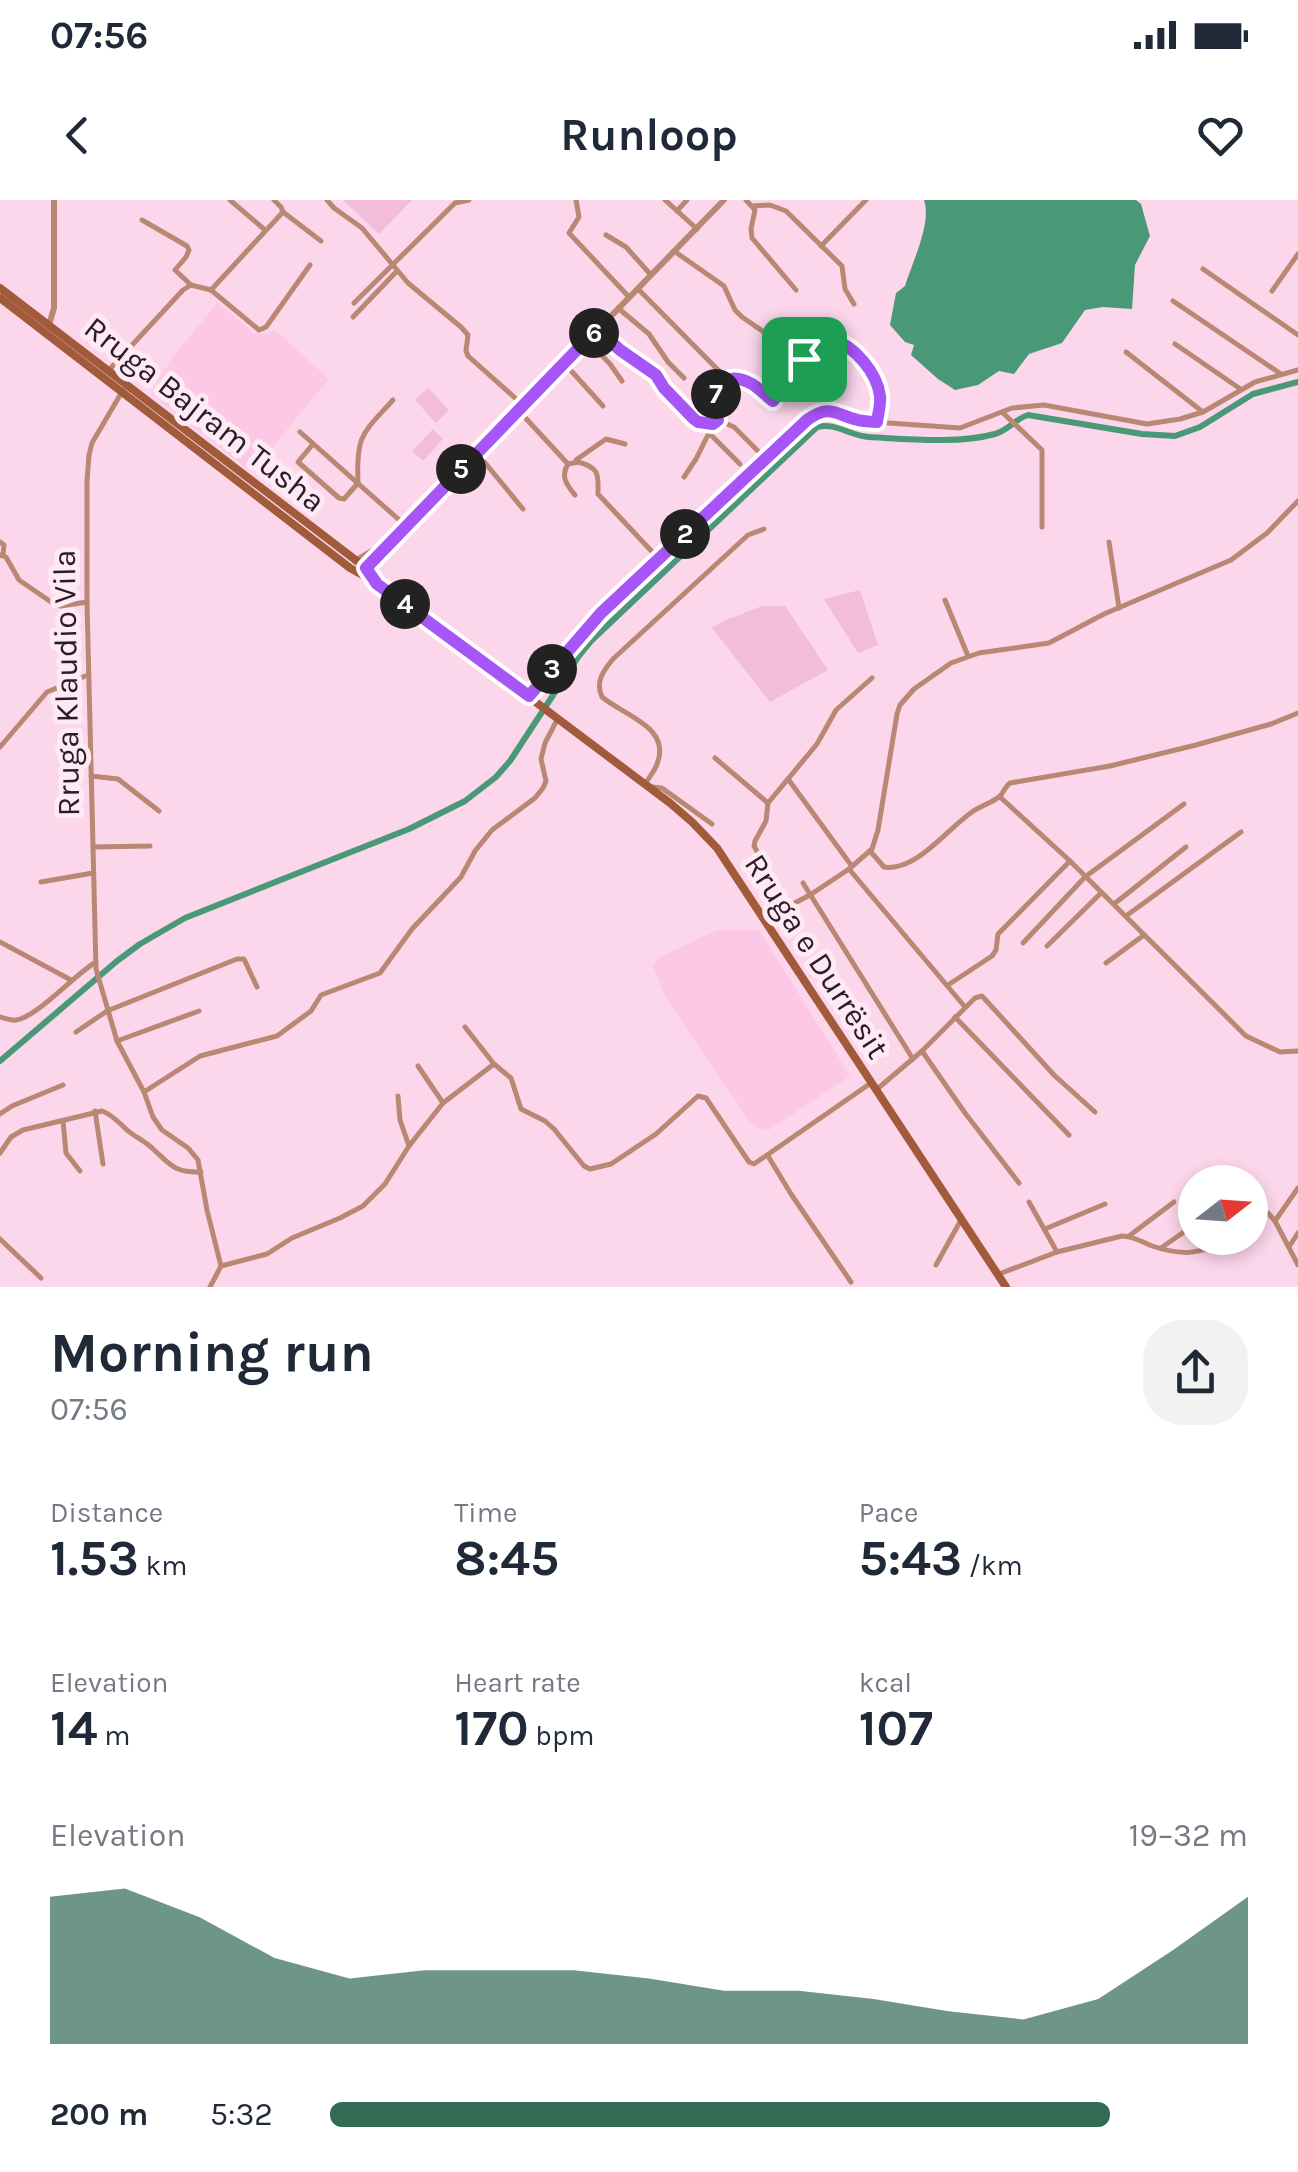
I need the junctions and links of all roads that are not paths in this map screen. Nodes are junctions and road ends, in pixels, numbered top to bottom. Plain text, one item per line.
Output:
1 (54, 200) edge
2 (230, 200) edge
3 (274, 200) edge
4 (327, 200) edge
5 (469, 200) edge
6 (576, 200) edge
7 (665, 200) edge
8 (686, 200) edge
9 (724, 200) edge
10 (746, 200) edge
11 (866, 200) edge
12 (456, 202) edge
13 (752, 206) junction
14 (677, 211) junction
15 (283, 212) junction
16 (142, 220) dead end
17 (697, 228) junction
18 (265, 230) junction
19 (606, 235) dead end
20 (321, 242) dead end
21 (821, 246) junction
22 (674, 251) junction
23 (1298, 254) edge
24 (310, 265) dead end
25 (1203, 268) dead end
26 (395, 269) junction
27 (1289, 269) junction
28 (651, 275) junction
29 (1298, 276) edge
30 (191, 285) junction
31 (0, 288) edge
32 (637, 288) junction
33 (211, 290) junction
34 (796, 290) dead end
35 (1272, 291) dead end
36 (629, 297) junction
37 (0, 298) edge
38 (1172, 301) dead end
39 (354, 303) dead end
40 (854, 304) dead end
41 (618, 308) junction
42 (353, 317) dead end
43 (48, 325) junction
44 (597, 329) junction
45 (1298, 334) edge
46 (587, 340) junction
47 (1175, 344) dead end
48 (1126, 352) dead end
49 (804, 359) junction
50 (564, 364) junction
51 (109, 370) junction
52 (1298, 370) edge
53 (1281, 374) junction
54 (684, 378) dead end
55 (728, 380) junction
56 (622, 382) dead end
57 (124, 389) junction
58 (1240, 389) junction
59 (393, 400) dead end
60 (603, 406) dead end
61 (521, 408) junction
62 (1002, 412) junction
63 (1203, 412) junction
64 (718, 420) junction
65 (877, 422) junction
66 (708, 424) junction
67 (300, 432) dead end
68 (709, 433) junction
69 (313, 444) junction
70 (626, 444) dead end
71 (758, 450) dead end
72 (477, 453) junction
73 (571, 463) junction
74 (740, 464) dead end
75 (684, 477) dead end
76 (358, 483) junction
77 (574, 496) dead end
78 (1298, 501) edge
79 (523, 509) dead end
80 (406, 526) junction
81 (1042, 527) dead end
82 (764, 528) dead end
83 (397, 536) junction
84 (0, 542) edge
85 (1109, 542) dead end
86 (1, 555) edge
87 (658, 558) junction
88 (357, 567) junction
89 (945, 600) dead end
90 (86, 602) junction
91 (1119, 608) junction
92 (968, 656) junction
93 (89, 675) junction
94 (872, 678) dead end
95 (532, 698) junction
96 (1298, 713) edge
97 (557, 717) junction
98 (0, 747) edge
99 (715, 758) dead end
100 (91, 776) junction
101 (788, 779) junction
102 (647, 786) junction
103 (1000, 796) junction
104 (768, 804) junction
105 (1184, 804) dead end
106 (159, 811) dead end
107 (712, 824) dead end
108 (1241, 832) dead end
109 (150, 846) dead end
110 (1186, 847) dead end
111 (93, 848) junction
112 (870, 851) junction
113 (1070, 862) junction
114 (850, 868) junction
115 (93, 873) junction
116 (1085, 877) junction
117 (40, 882) dead end
118 (803, 883) dead end
119 (1101, 893) junction
120 (810, 895) junction
121 (1114, 904) junction
122 (788, 907) junction
123 (1126, 917) junction
124 (764, 919) junction
125 (1144, 935) junction
126 (0, 942) edge
127 (1022, 943) dead end
128 (1047, 946) dead end
129 (1106, 963) dead end
130 (96, 966) junction
131 (71, 980) junction
132 (948, 986) junction
133 (257, 987) dead end
134 (965, 1008) junction
135 (107, 1010) junction
136 (198, 1011) dead end
137 (955, 1017) junction
138 (0, 1018) edge
139 (465, 1027) dead end
140 (76, 1032) dead end
141 (117, 1040) junction
142 (1298, 1051) edge
143 (922, 1052) junction
144 (913, 1059) junction
145 (494, 1064) junction
146 (418, 1066) dead end
147 (64, 1086) dead end
148 (874, 1086) junction
149 (144, 1092) junction
150 (398, 1096) dead end
151 (444, 1103) junction
152 (95, 1111) junction
153 (1095, 1112) dead end
154 (0, 1114) edge
155 (63, 1121) junction
156 (1070, 1135) dead end
157 (409, 1146) junction
158 (0, 1153) edge
159 (768, 1156) junction
160 (104, 1164) dead end
161 (80, 1172) dead end
162 (200, 1172) junction
163 (1019, 1182) dead end
164 (1298, 1188) edge
165 (1029, 1202) dead end
166 (1174, 1202) dead end
167 (1105, 1204) dead end
168 (1268, 1213) edge
169 (961, 1220) junction
170 (1275, 1221) junction
171 (1045, 1230) junction
172 (1298, 1233) edge
173 (1128, 1236) junction
174 (1178, 1237) edge
175 (0, 1240) edge
176 (1161, 1248) junction
177 (1289, 1248) junction
178 (1057, 1252) junction
179 (1178, 1254) edge
180 (936, 1265) dead end
181 (1298, 1265) edge
182 (220, 1266) junction
183 (997, 1274) junction
184 (41, 1278) dead end
185 (851, 1282) dead end
186 (210, 1287) edge
187 (1006, 1287) edge

1 - 43 street
2 - 18 street
3 - 15 street
4 - 26 street
5 - 12 street
6 - 36 street
7 - 14 street
8 - 14 street
9 - 17 street
10 - 13 street
11 - 21 street
12 - 26 street
13 - 21 street
13 - 34 street
14 - 17 street
15 - 18 street
15 - 20 street
16 - 30 street
17 - 22 street
18 - 33 street
19 - 28 street
21 - 40 street
22 - 28 street
22 - 49 street
23 - 27 street
24 - 33 street
25 - 45 street
26 - 39 street
26 - 42 street
26 - 61 street
27 - 29 street
27 - 35 street
28 - 32 street
30 - 33 street
30 - 51 street
31 - 43 main road, Rruga Bajram Tusha
32 - 36 street
32 - 55 street
36 - 41 street
37 - 57 main road, Rruga Bajram Tusha
38 - 53 street
41 - 44 street
41 - 54 street
43 - 51 main road, Rruga Bajram Tusha
44 - 46 street
44 - 66 street
46 - 50 street
46 - 56 street
47 - 58 street
48 - 63 street
49 - 55 street
49 - 65 street
50 - 60 street
50 - 61 street
51 - 57 main road, Rruga Bajram Tusha
52 - 53 street
53 - 58 street
55 - 64 street
57 - 88 main road, Rruga Bajram Tusha
57 - 90 street, Rruga Klaudio Vila
58 - 63 street
59 - 76 street
61 - 72 street
61 - 73 street
62 - 63 street
62 - 65 street
62 - 81 street
64 - 66 street
64 - 71 street
65 - 87 street
66 - 68 street
67 - 69 street
68 - 74 street
68 - 75 street
69 - 76 street
69 - 76 street
70 - 73 street
72 - 79 street
72 - 80 street
73 - 77 street
73 - 87 street
76 - 80 street
78 - 91 street
80 - 83 street
82 - 102 street
83 - 88 street
83 - 88 street
84 - 86 street
85 - 91 street
86 - 90 street
87 - 95 street
88 - 95 main road, Rruga Bajram Tusha
89 - 92 street
90 - 93 street, Rruga Klaudio Vila
91 - 92 street
92 - 112 street
93 - 98 street
93 - 100 street, Rruga Klaudio Vila
94 - 101 street
95 - 97 main road, Rruga e Durrësit
96 - 103 street
97 - 102 main road, Rruga e Durrësit
97 - 149 street
99 - 104 street
100 - 106 street
100 - 111 street, Rruga Klaudio Vila
101 - 104 street
101 - 114 street
102 - 107 street
102 - 124 main road, Rruga e Durrësit
103 - 112 street
103 - 113 street
104 - 122 street
105 - 116 street
108 - 123 street
109 - 111 street
110 - 121 street
111 - 115 street, Rruga Klaudio Vila
112 - 114 street
113 - 116 street
113 - 132 street
114 - 120 street
114 - 132 street
115 - 117 street
115 - 130 street, Rruga Klaudio Vila
116 - 119 street
116 - 127 street
118 - 120 street
119 - 121 street
119 - 128 street
120 - 122 street
120 - 144 street
121 - 123 street
122 - 124 street
123 - 125 street
124 - 148 main road, Rruga e Durrësit
125 - 129 street
125 - 142 street
126 - 131 street
130 - 131 street
130 - 135 street, Rruga Klaudio Vila
131 - 138 street
132 - 134 street
133 - 135 street
134 - 137 street
134 - 153 street
135 - 140 street
135 - 141 street, Rruga Klaudio Vila
136 - 141 street
137 - 143 street
137 - 156 street
139 - 145 street
141 - 149 street, Rruga Klaudio Vila
143 - 144 street
143 - 163 street
144 - 148 street
145 - 151 street
145 - 159 street
146 - 151 street
147 - 154 street
148 - 159 street
148 - 169 main road, Rruga e Durrësit
149 - 162 street, Rruga Klaudio Vila
150 - 157 street
151 - 157 street
152 - 155 street
152 - 160 street
152 - 162 street
155 - 158 street
155 - 161 street
157 - 182 street
159 - 185 street
162 - 182 street
164 - 170 street
165 - 171 street
166 - 173 street
167 - 171 street
168 - 170 street
169 - 180 street
169 - 183 main road, Rruga e Durrësit
170 - 177 street
171 - 178 street
172 - 177 street
173 - 176 street
173 - 178 street
174 - 176 street
175 - 184 street
176 - 179 street
177 - 181 street
178 - 183 street
182 - 186 street
183 - 187 main road, Rruga e Durrësit

